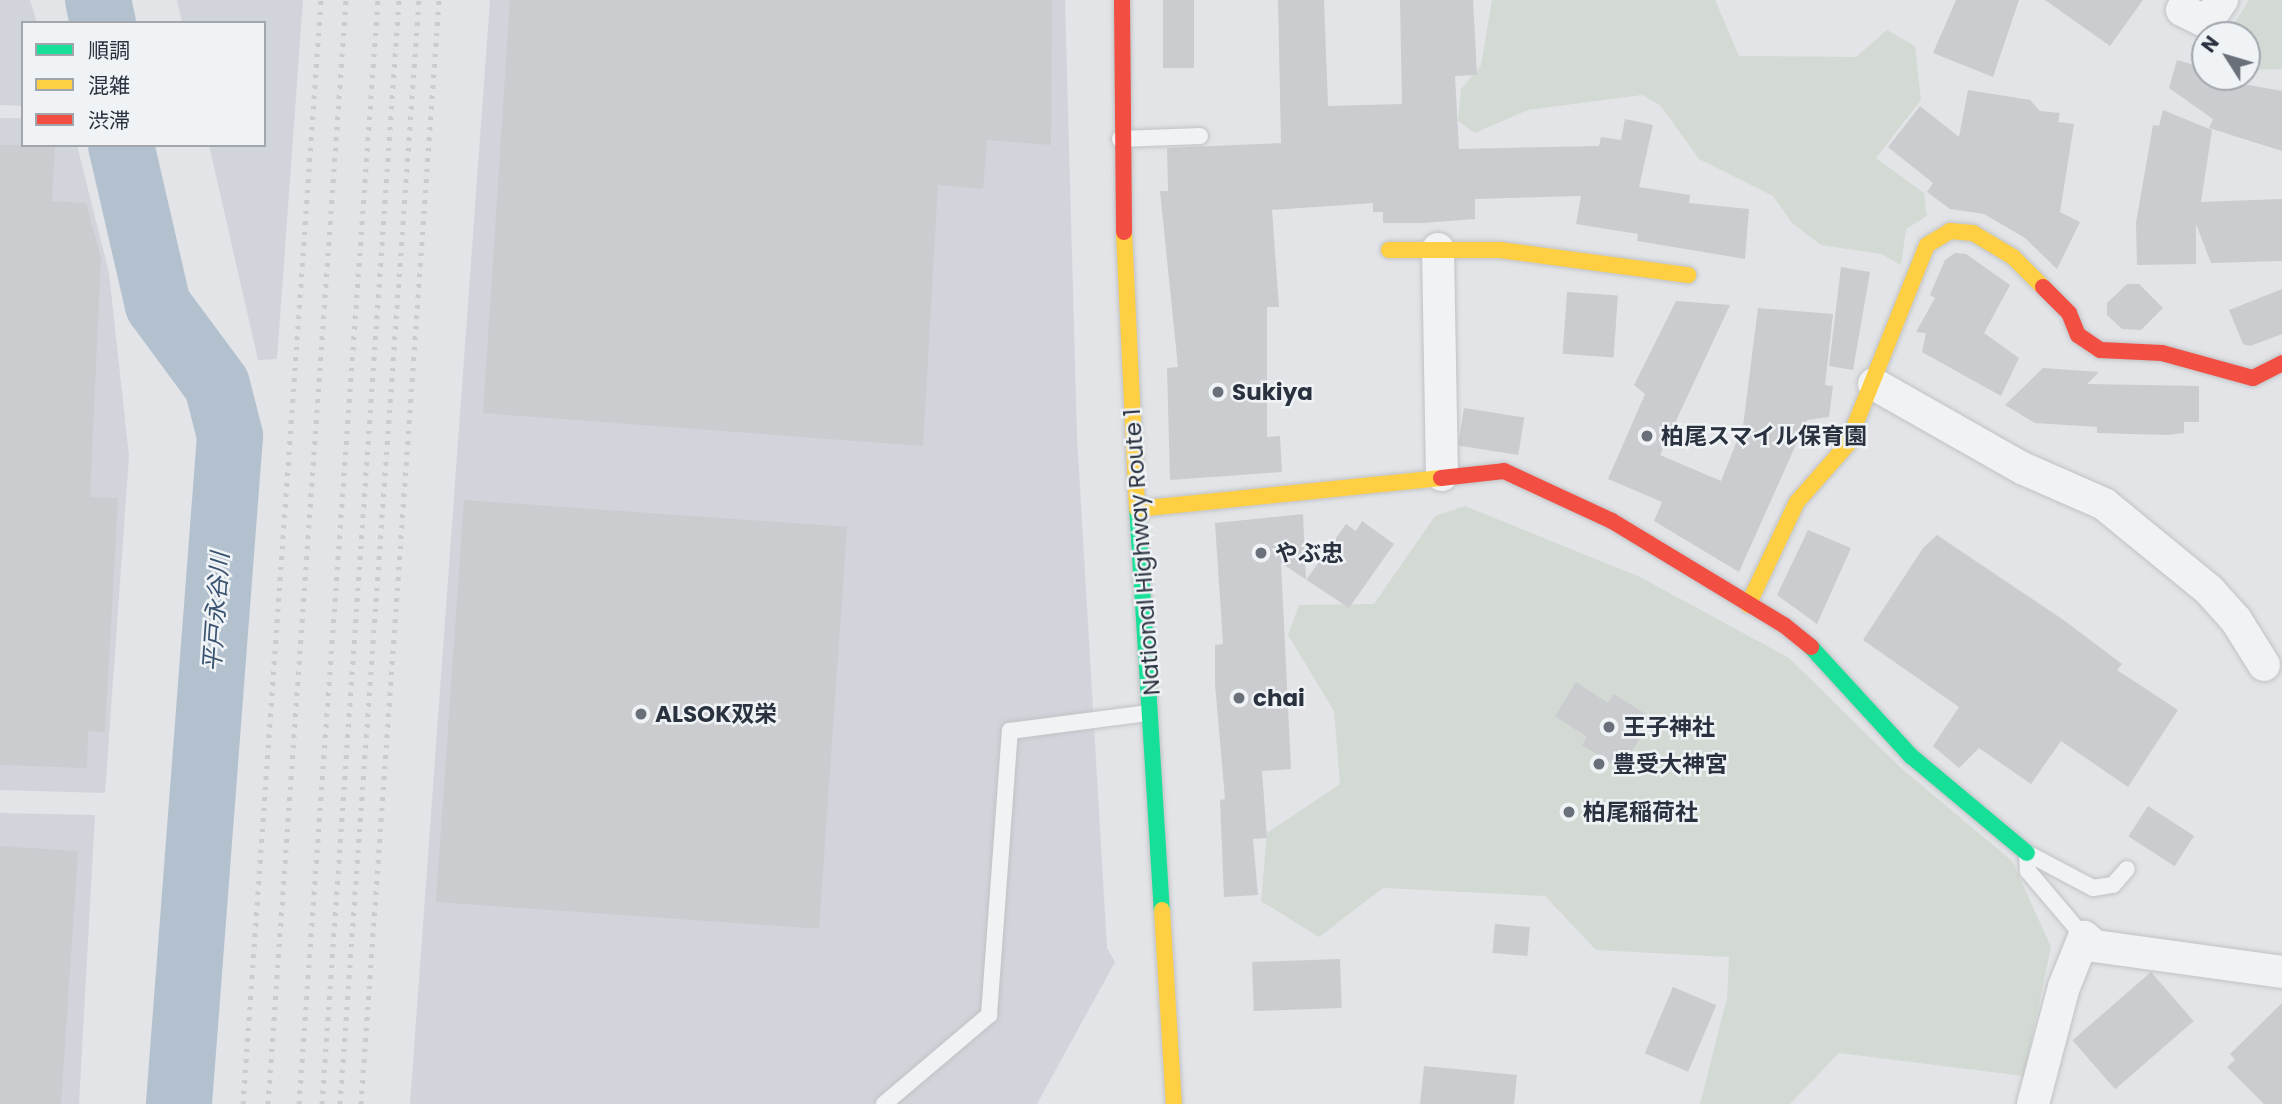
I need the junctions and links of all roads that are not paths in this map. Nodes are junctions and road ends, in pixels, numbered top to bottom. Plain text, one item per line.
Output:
1 (1122, 0) edge
2 (2222, 0) edge
3 (2182, 10) dead end
4 (1200, 136) dead end
5 (1120, 139) junction
6 (1437, 249) junction
7 (1389, 250) dead end
8 (1688, 275) dead end
9 (2282, 363) edge
10 (1874, 384) junction
11 (1442, 475) junction
12 (1137, 509) junction
13 (1748, 605) junction
14 (2264, 664) dead end
15 (1833, 666) junction
16 (1858, 672) dead end
17 (1152, 713) junction
18 (2027, 853) junction
19 (2127, 869) dead end
20 (2084, 937) junction
21 (2282, 972) edge
22 (884, 1104) edge
23 (1174, 1104) edge
24 (2033, 1104) edge

1 - 5 main road, National Highway Route 1
2 - 3 street
4 - 5 lane
5 - 12 main road, National Highway Route 1
6 - 7 main road
6 - 8 main road
6 - 11 street
9 - 10 main road
10 - 13 main road
10 - 14 street
11 - 12 main road
11 - 13 main road
12 - 17 main road, National Highway Route 1
13 - 15 main road
15 - 16 lane
15 - 18 main road
17 - 22 lane
17 - 23 main road, National Highway Route 1
18 - 19 lane
18 - 20 lane
20 - 21 street
20 - 24 street

